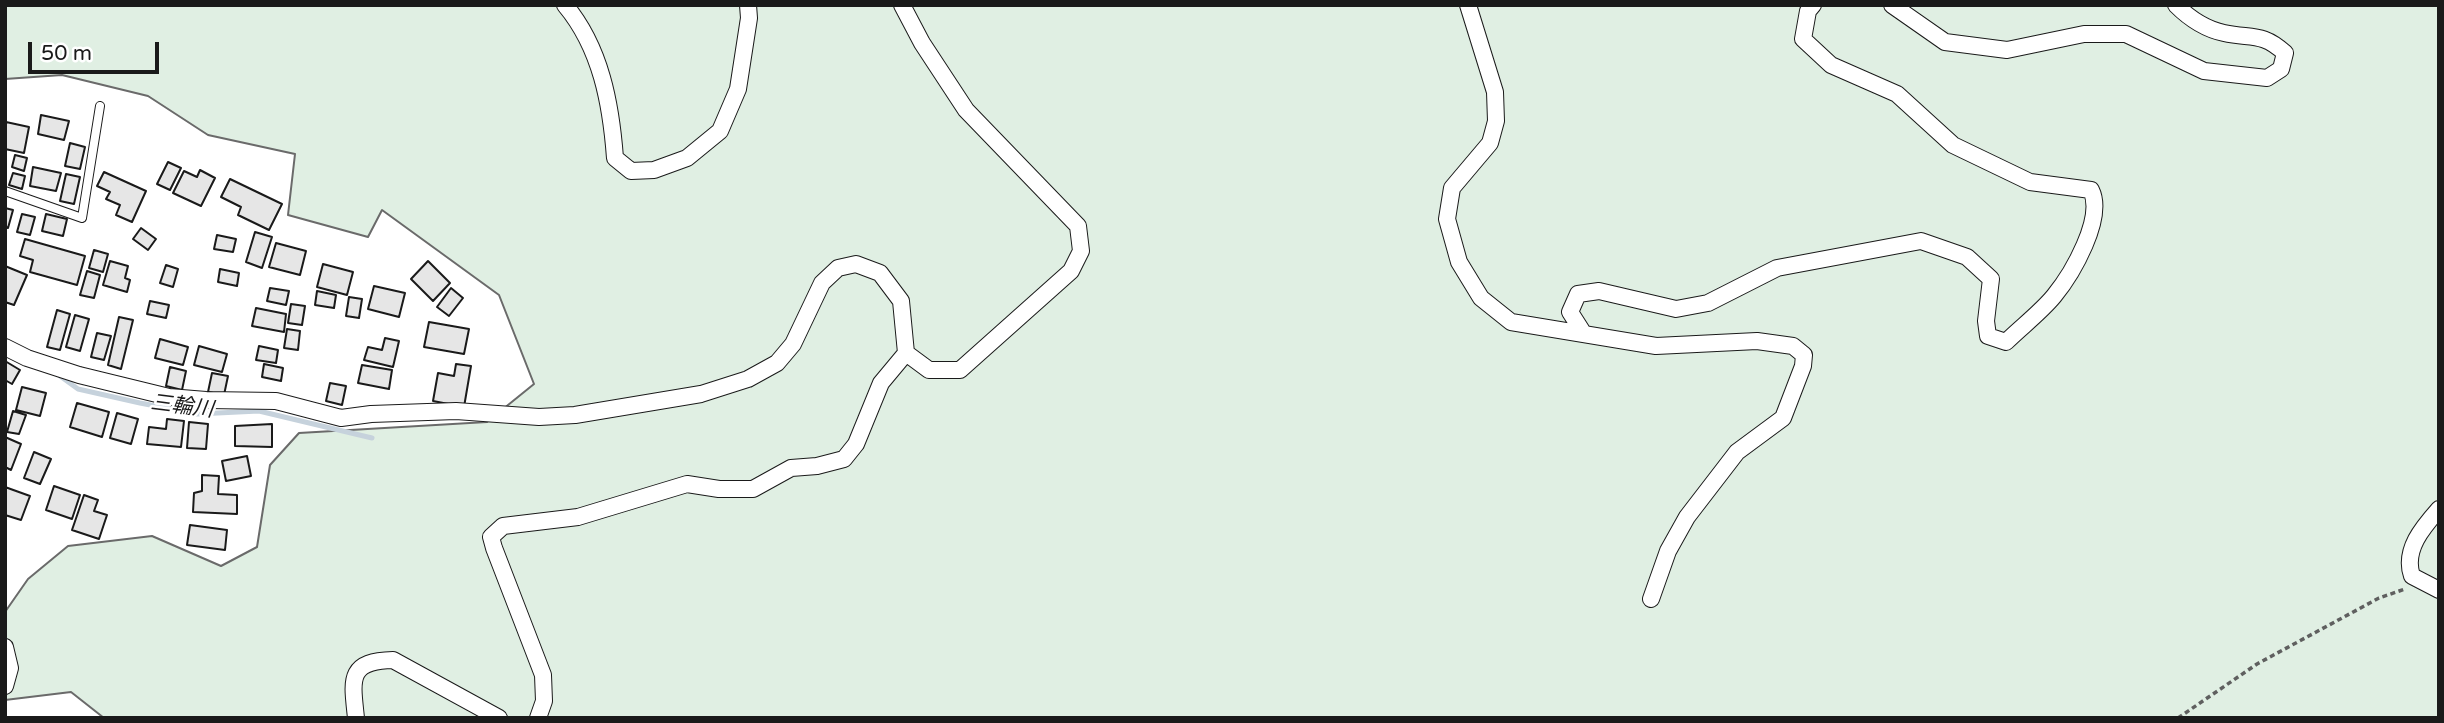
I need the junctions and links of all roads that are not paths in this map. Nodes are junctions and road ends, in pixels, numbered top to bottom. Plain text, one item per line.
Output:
1 (565, 5) edge
2 (748, 5) edge
3 (902, 5) edge
4 (1468, 5) edge
5 (1813, 5) edge
6 (1892, 5) edge
7 (2176, 5) edge
8 (100, 106) dead end
9 (5, 191) edge
10 (1584, 334) junction
11 (5, 347) edge
12 (906, 353) junction
13 (2439, 509) edge
14 (2432, 586) edge
15 (1651, 599) dead end
16 (5, 647) edge
17 (5, 686) edge
18 (356, 718) edge
19 (499, 718) edge
20 (538, 718) edge

1 - 2 street
3 - 12 street
4 - 10 street
5 - 10 street
6 - 7 street
8 - 9 lane
10 - 15 street
11 - 12 street
12 - 20 street
13 - 14 street
16 - 17 street
18 - 19 street

